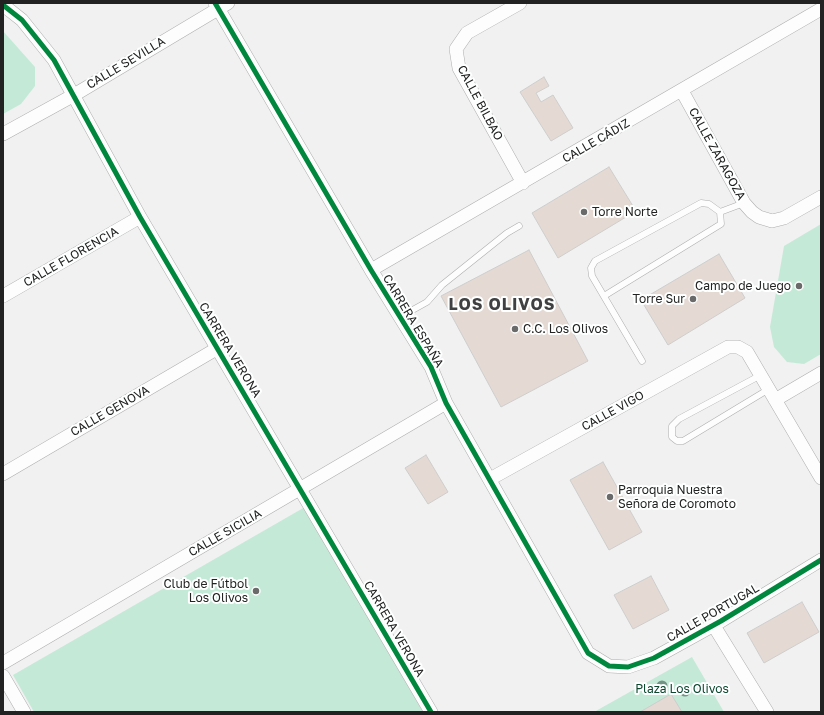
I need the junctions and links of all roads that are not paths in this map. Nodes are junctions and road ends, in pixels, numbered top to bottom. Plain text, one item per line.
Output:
1 (520, 3) edge
2 (3, 5) edge
3 (220, 5) edge
4 (821, 9) edge
5 (682, 91) junction
6 (74, 95) junction
7 (3, 134) edge
8 (524, 183) junction
9 (821, 197) edge
10 (744, 203) junction
11 (720, 212) junction
12 (140, 217) junction
13 (519, 226) dead end
14 (371, 270) junction
15 (3, 296) edge
16 (604, 296) junction
17 (400, 317) junction
18 (218, 348) junction
19 (642, 361) dead end
20 (821, 373) edge
21 (761, 375) junction
22 (772, 395) junction
23 (446, 403) junction
24 (3, 474) edge
25 (821, 478) edge
26 (490, 479) junction
27 (301, 488) junction
28 (821, 560) edge
29 (714, 626) junction
30 (3, 663) edge
31 (609, 666) joint
32 (3, 676) edge
33 (24, 712) edge
34 (431, 712) edge
35 (767, 712) edge

1 - 8 street, CALLE BILBAO
2 - 6 street, CARRERA VERONA
3 - 6 street, CALLE SEVILLA
3 - 14 street, CARRERA ESPAÑA
4 - 5 street, CALLE CÁDIZ
5 - 8 street, CALLE CÁDIZ
5 - 10 street, CALLE ZARAGOZA
6 - 7 street, CALLE SEVILLA
6 - 12 street, CARRERA VERONA
8 - 14 street, CALLE CÁDIZ
9 - 10 street, CALLE ZARAGOZA
10 - 11 lane
11 - 16 lane
11 - 16 lane
12 - 15 street, CALLE FLORENCIA
12 - 18 street, CARRERA VERONA
13 - 17 lane
14 - 17 street, CARRERA ESPAÑA
16 - 19 lane
17 - 23 street, CARRERA ESPAÑA
18 - 24 street, CALLE GENOVA
18 - 27 street, CARRERA VERONA
20 - 22 street
21 - 22 street
21 - 22 lane
21 - 26 street, CALLE VIGO
22 - 25 street
23 - 26 street, CARRERA ESPAÑA
23 - 27 street, CALLE SICILIA
26 - 31 street, CARRERA ESPAÑA
27 - 30 street, CALLE SICILIA
27 - 34 street, CARRERA VERONA
28 - 29 street, CALLE PORTUGAL
29 - 31 street, CALLE PORTUGAL
29 - 35 street
32 - 33 street

